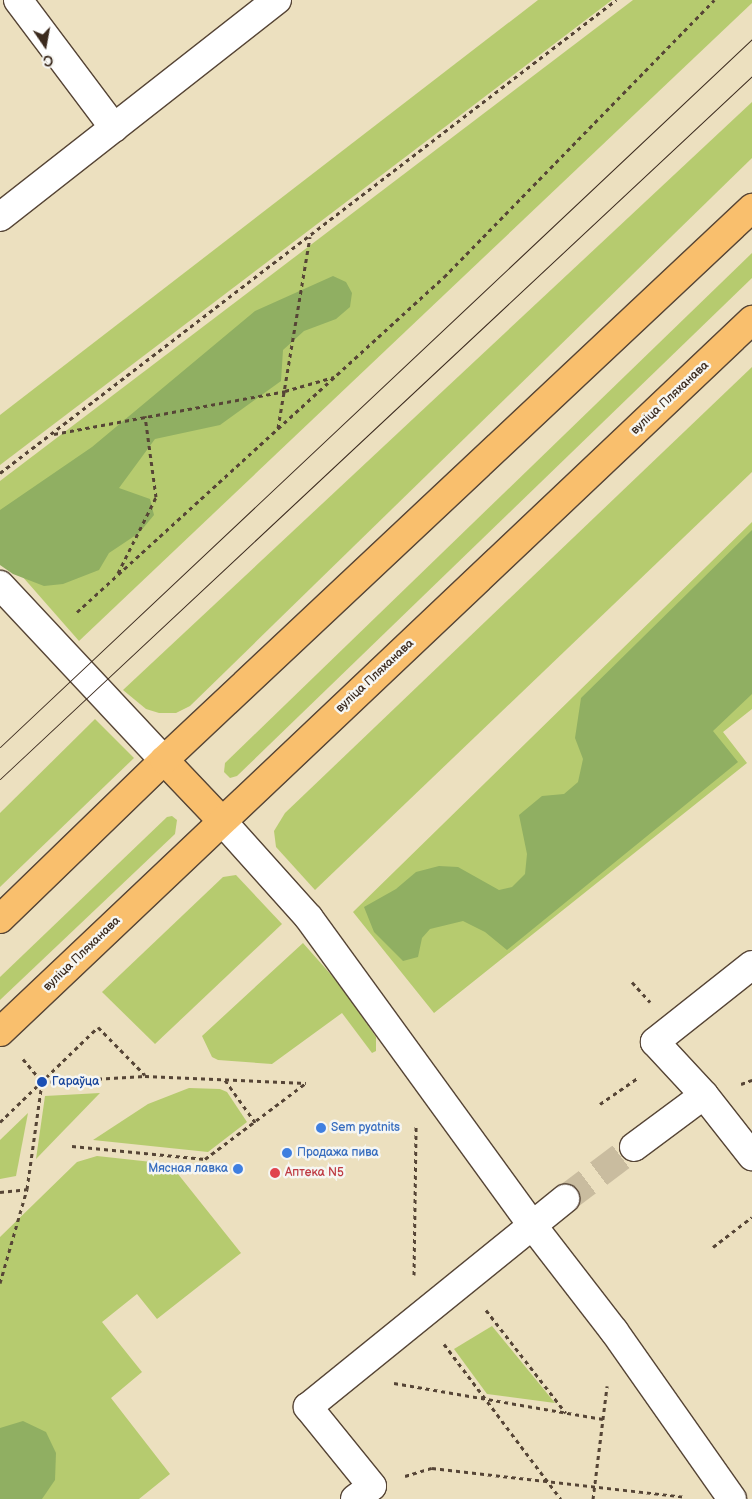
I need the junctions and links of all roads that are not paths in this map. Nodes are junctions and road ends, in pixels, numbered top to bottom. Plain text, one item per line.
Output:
1 (18, 0) edge
2 (277, 0) edge
3 (114, 128) junction
4 (752, 208) edge
5 (0, 217) edge
6 (752, 320) edge
7 (0, 586) edge
8 (164, 760) junction
9 (222, 821) junction
10 (0, 919) edge
11 (752, 965) edge
12 (0, 1032) edge
13 (704, 1095) junction
14 (634, 1148) tunnel mouth
15 (752, 1156) edge
16 (566, 1199) tunnel mouth
17 (532, 1225) junction
18 (363, 1492) edge
19 (732, 1499) edge

1 - 3 lane
2 - 3 lane
3 - 5 lane
4 - 8 main road
6 - 9 main road, вуліца Пляханава
7 - 8 lane
8 - 9 main road
8 - 10 main road
9 - 12 main road, вуліца Пляханава
9 - 17 lane
11 - 13 lane
13 - 14 lane
13 - 15 lane
16 - 17 lane
17 - 18 lane
17 - 19 lane

